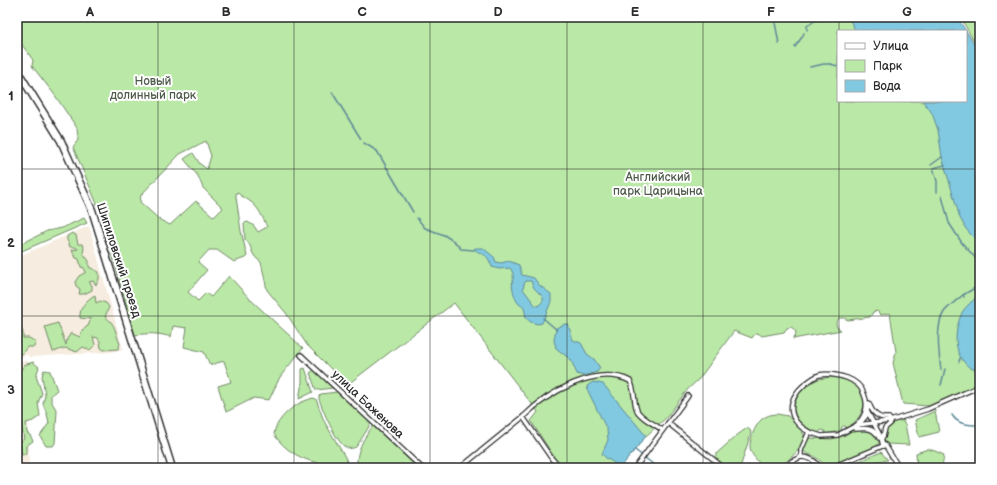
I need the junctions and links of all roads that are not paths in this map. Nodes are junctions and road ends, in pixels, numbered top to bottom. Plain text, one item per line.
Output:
1 (17, 70) edge
2 (301, 355) dead end
3 (980, 386) edge
4 (688, 396) dead end
5 (867, 411) junction
6 (524, 417) junction
7 (890, 421) junction
8 (668, 423) junction
9 (873, 423) junction
10 (859, 424) junction
11 (662, 430) junction
12 (808, 432) junction
13 (881, 437) junction
14 (883, 446) junction
15 (801, 457) junction
16 (172, 468) edge
17 (422, 468) edge
18 (460, 468) edge
19 (560, 468) edge
20 (635, 468) edge
21 (724, 468) edge
22 (786, 468) edge
23 (820, 468) edge
24 (830, 468) edge
25 (899, 468) edge

1 - 16 main road, Шипиловский проезд
2 - 17 street, улица Баженова
3 - 7 street
4 - 8 street
5 - 7 street
5 - 9 street
5 - 10 street
5 - 12 street
6 - 11 street
6 - 18 street
6 - 19 street
7 - 9 street
7 - 13 street
8 - 11 street
8 - 21 street
9 - 10 street
9 - 13 street
10 - 12 street
10 - 13 street
11 - 20 street
12 - 15 street
13 - 14 street
14 - 24 street
14 - 25 street
15 - 22 street
15 - 23 street

